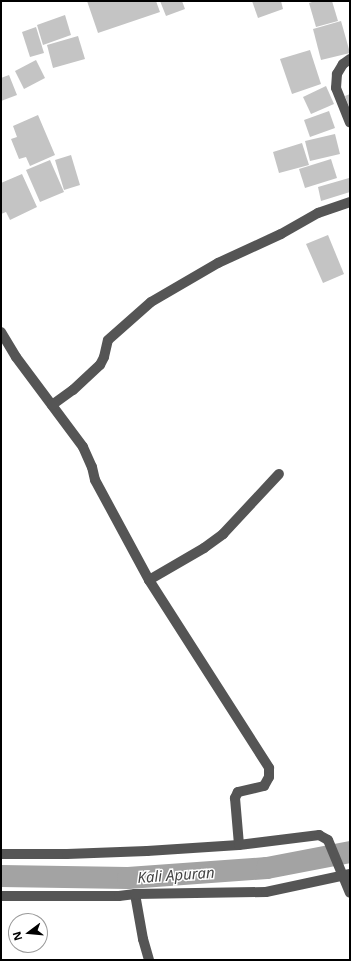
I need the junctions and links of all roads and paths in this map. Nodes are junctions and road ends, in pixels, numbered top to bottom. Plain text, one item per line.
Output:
1 (350, 59) edge
2 (350, 122) edge
3 (350, 202) edge
4 (1, 332) edge
5 (52, 405) junction
6 (279, 474) dead end
7 (148, 580) junction
8 (238, 845) junction
9 (1, 854) edge
10 (344, 873) edge
11 (350, 893) edge
12 (136, 894) junction
13 (1, 896) edge
14 (149, 960) edge

1 - 2 street
3 - 5 street
4 - 5 street
5 - 7 street
6 - 7 street
7 - 8 street
8 - 9 street
8 - 10 street
10 - 11 street
10 - 12 street
12 - 13 street
12 - 14 street

